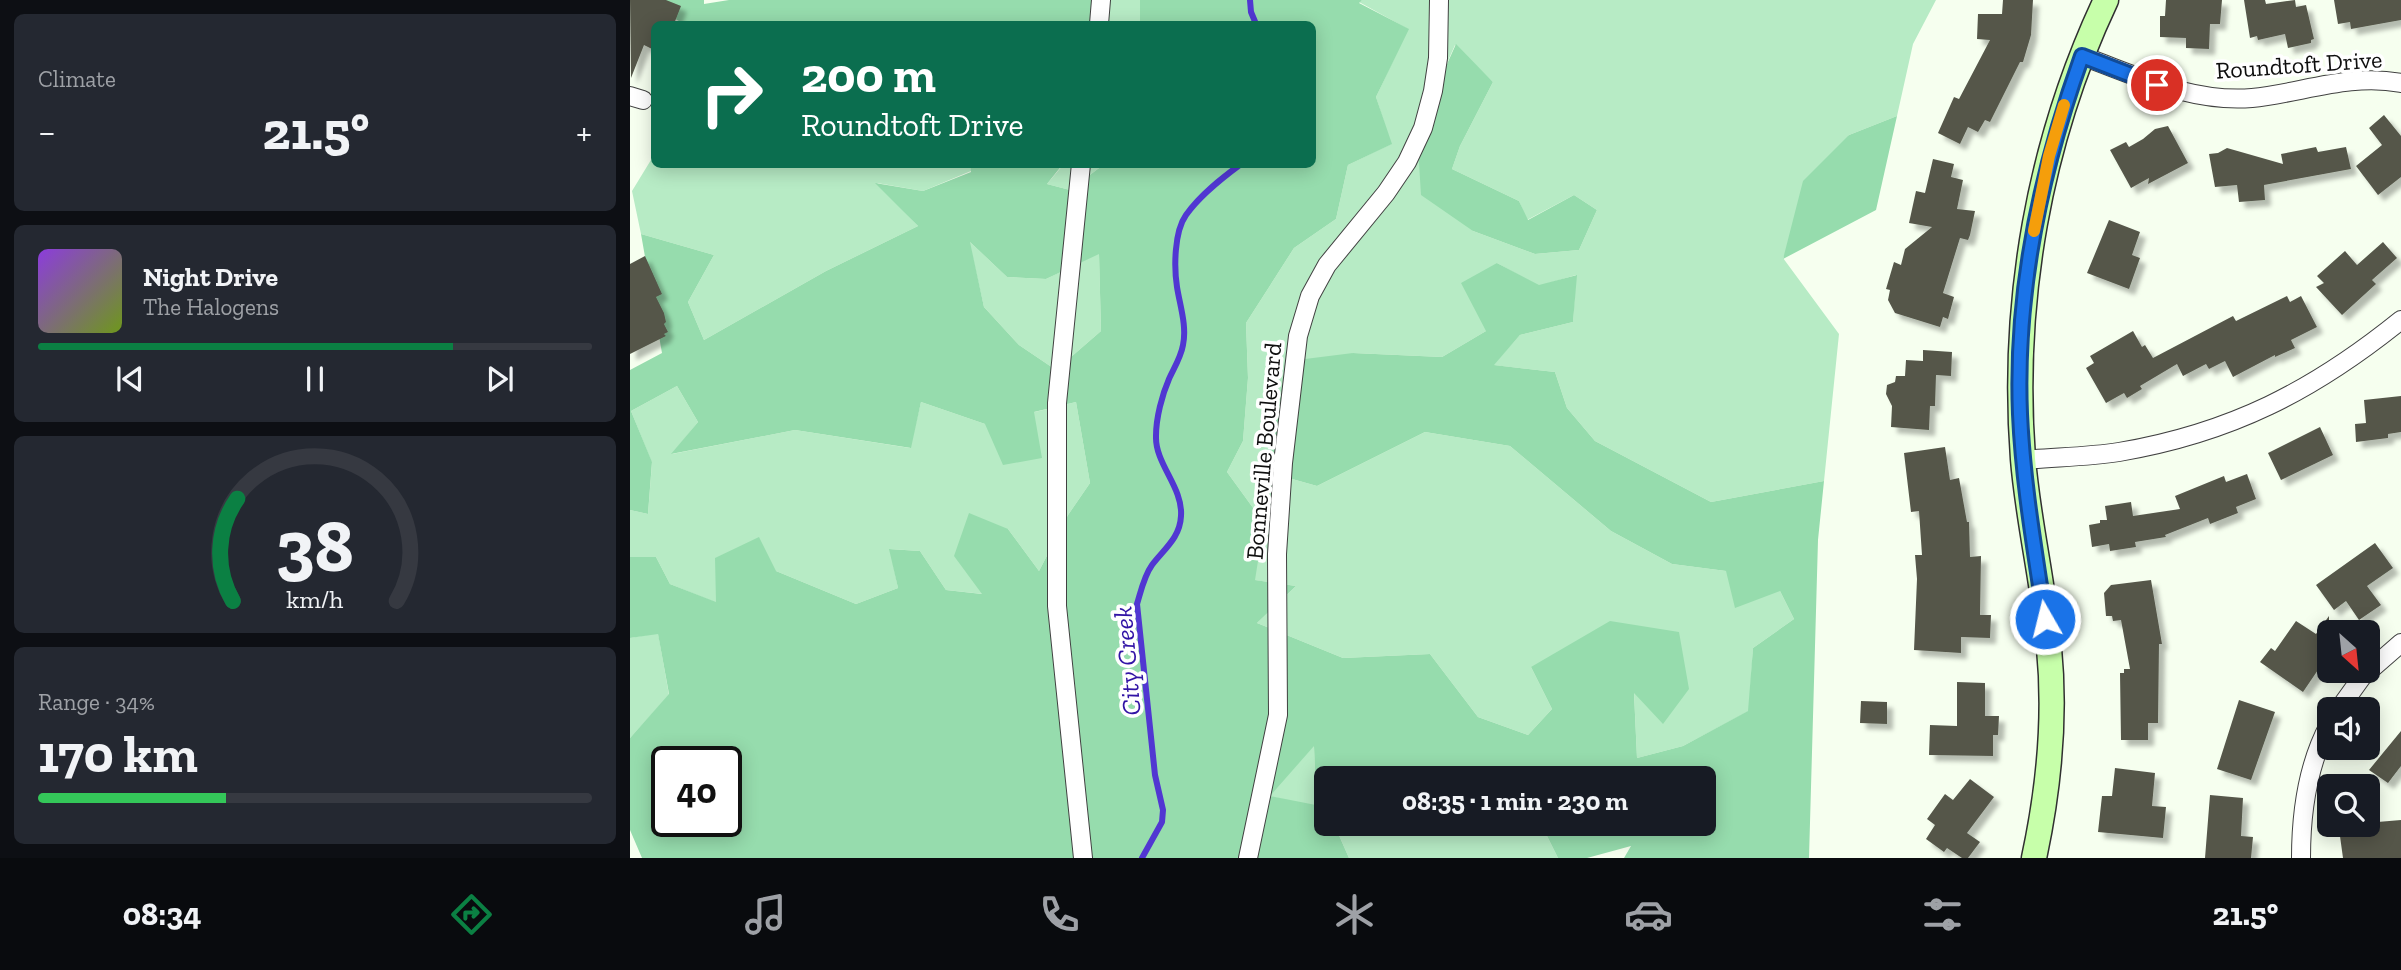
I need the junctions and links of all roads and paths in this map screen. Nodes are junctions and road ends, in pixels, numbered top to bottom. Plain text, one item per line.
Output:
1 (1101, 0) edge
2 (1438, 0) edge
3 (2106, 0) edge
4 (1099, 21) edge
5 (2082, 56) junction
6 (2401, 83) edge
7 (1081, 168) edge
8 (2401, 320) edge
9 (2023, 460) junction
10 (2401, 643) edge
11 (2348, 697) edge
12 (2317, 751) edge
13 (1083, 858) edge
14 (1248, 858) edge
15 (2034, 858) edge
16 (2301, 858) edge

1 - 4 street
2 - 14 street, Bonneville Boulevard
3 - 5 street
5 - 6 street, Roundtoft Drive
5 - 9 street
7 - 13 street
8 - 9 street
9 - 15 street
10 - 11 street
12 - 16 street

